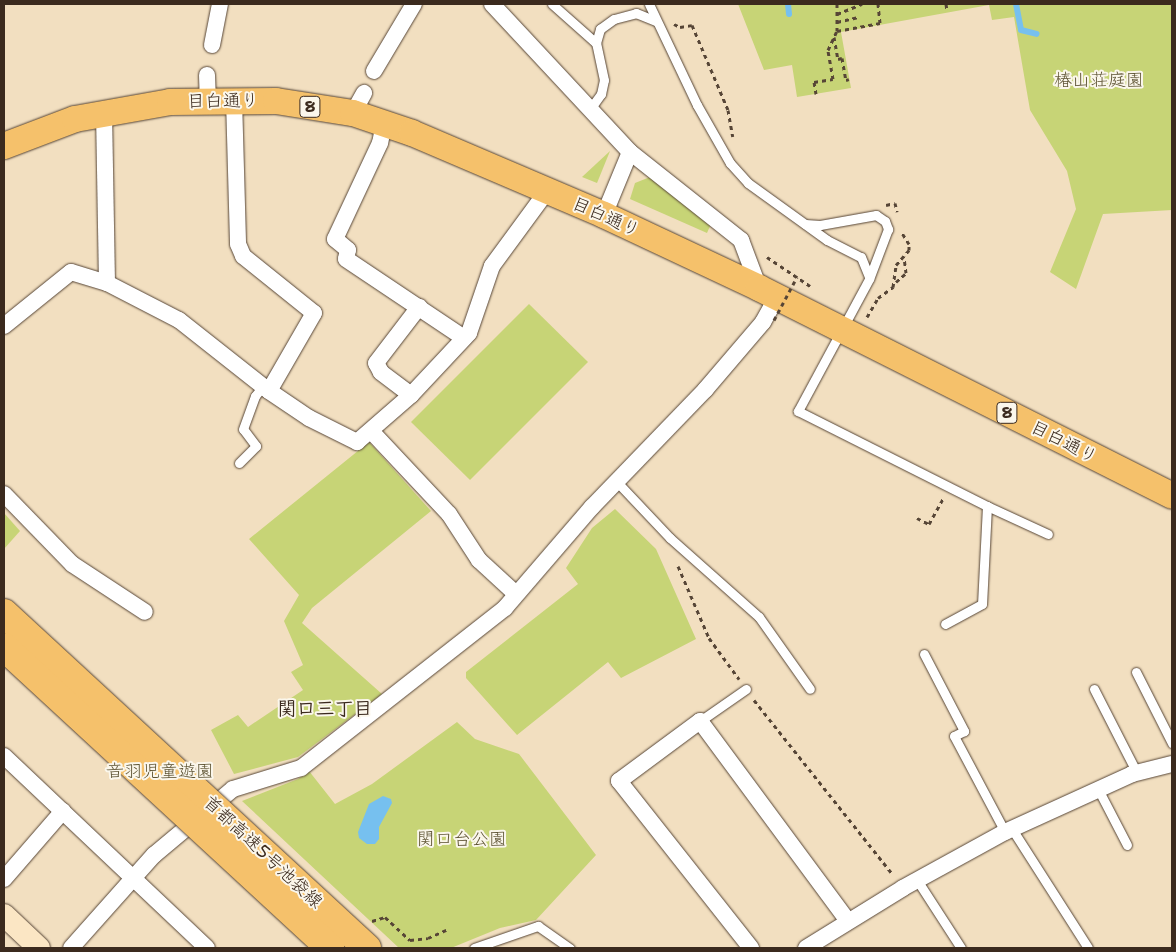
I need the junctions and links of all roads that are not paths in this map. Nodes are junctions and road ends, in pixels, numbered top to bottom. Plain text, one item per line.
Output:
1 (220, 4) edge
2 (414, 4) edge
3 (492, 4) edge
4 (552, 4) edge
5 (649, 4) edge
6 (657, 22) junction
7 (596, 43) junction
8 (212, 46) dead end
9 (374, 71) dead end
10 (234, 100) junction
11 (590, 109) junction
12 (104, 112) junction
13 (384, 123) junction
14 (4, 146) edge
15 (630, 152) junction
16 (547, 191) junction
17 (604, 215) junction
18 (805, 224) junction
19 (869, 279) junction
20 (107, 283) junction
21 (770, 302) junction
22 (419, 307) junction
23 (4, 326) edge
24 (842, 330) junction
25 (464, 338) junction
26 (266, 388) junction
27 (411, 395) junction
28 (371, 432) junction
29 (239, 463) dead end
30 (618, 483) junction
31 (4, 494) edge
32 (1172, 496) edge
33 (987, 506) junction
34 (1048, 534) dead end
35 (516, 594) junction
36 (146, 612) dead end
37 (4, 613) edge
38 (945, 624) dead end
39 (4, 647) edge
40 (924, 654) dead end
41 (1136, 672) dead end
42 (746, 689) road end
43 (810, 689) dead end
44 (1094, 689) dead end
45 (700, 720) junction
46 (1172, 743) edge
47 (4, 756) edge
48 (1172, 764) edge
49 (1137, 772) junction
50 (1098, 789) junction
51 (63, 811) junction
52 (1008, 831) junction
53 (1127, 845) dead end
54 (134, 876) junction
55 (4, 880) edge
56 (910, 884) junction
57 (4, 914) edge
58 (848, 921) junction
59 (366, 937) edge
60 (39, 948) edge
61 (71, 948) edge
62 (207, 948) edge
63 (330, 948) edge
64 (474, 948) edge
65 (570, 948) edge
66 (751, 948) edge
67 (806, 948) edge
68 (961, 948) edge
69 (1088, 948) edge

1 - 8 street
2 - 9 street
3 - 11 street
4 - 7 lane
5 - 6 lane
6 - 7 lane
6 - 18 lane
7 - 11 lane
10 - 12 main road, 目白通り / 8
10 - 13 main road, 目白通り / 8
10 - 26 street
11 - 15 street
12 - 14 main road, 目白通り / 8
12 - 20 street
13 - 16 main road, 目白通り / 8
13 - 22 street
15 - 17 street
15 - 21 street
16 - 17 main road, 目白通り / 8
16 - 25 street
17 - 21 main road, 目白通り / 8
18 - 19 lane
18 - 19 lane
19 - 24 lane
20 - 23 street
20 - 26 street
21 - 24 main road, 目白通り / 8
21 - 30 street
22 - 25 street
22 - 27 street
24 - 32 main road, 目白通り / 8
24 - 33 lane
25 - 27 street
26 - 28 street
26 - 29 lane
27 - 28 street
28 - 35 street
30 - 35 street
30 - 43 lane
31 - 36 street
33 - 34 lane
33 - 38 lane
35 - 54 street
37 - 59 highway, 首都高速5号池袋線, bridge
39 - 63 highway, 首都高速5号池袋線, bridge
40 - 52 lane
41 - 46 lane
42 - 45 lane
44 - 49 lane
45 - 58 street
45 - 66 street
47 - 51 street
48 - 49 street
49 - 50 street
50 - 52 street
50 - 53 lane
51 - 54 street
51 - 55 street
52 - 56 street
52 - 69 lane
54 - 61 street
54 - 62 street
56 - 58 street
56 - 68 lane
57 - 60 main road
58 - 67 street
64 - 65 lane

